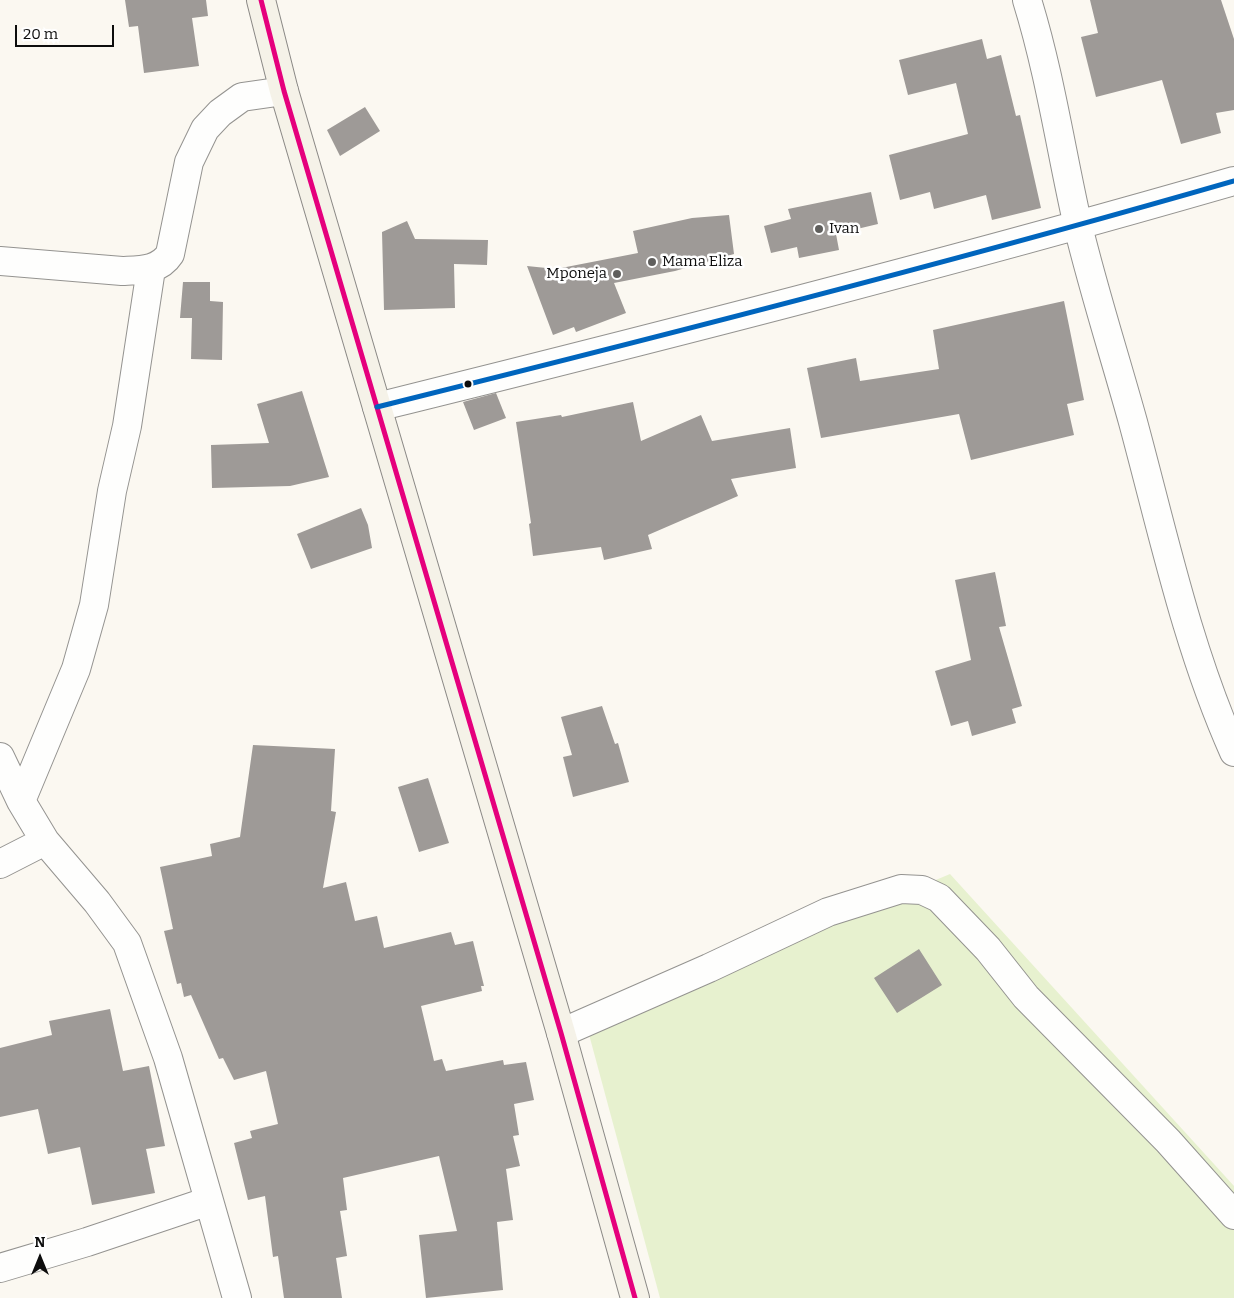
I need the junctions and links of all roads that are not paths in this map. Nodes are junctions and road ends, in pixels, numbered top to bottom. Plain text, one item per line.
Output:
1 (260, 0) edge
2 (1027, 0) edge
3 (284, 91) junction
4 (1234, 181) edge
5 (1078, 226) junction
6 (0, 261) edge
7 (151, 269) junction
8 (377, 407) junction
9 (1234, 752) edge
10 (0, 757) edge
11 (21, 800) junction
12 (44, 841) junction
13 (0, 864) edge
14 (561, 1033) junction
15 (209, 1200) junction
16 (1234, 1215) edge
17 (0, 1268) edge
18 (237, 1298) edge
19 (635, 1298) edge

1 - 3 street
2 - 5 street
3 - 7 street
3 - 8 street
4 - 5 street
5 - 8 street
5 - 9 street
6 - 7 street
7 - 11 street
8 - 14 street
10 - 11 street
11 - 12 street
12 - 13 street
12 - 15 street
14 - 16 street
14 - 19 street
15 - 17 street
15 - 18 street

